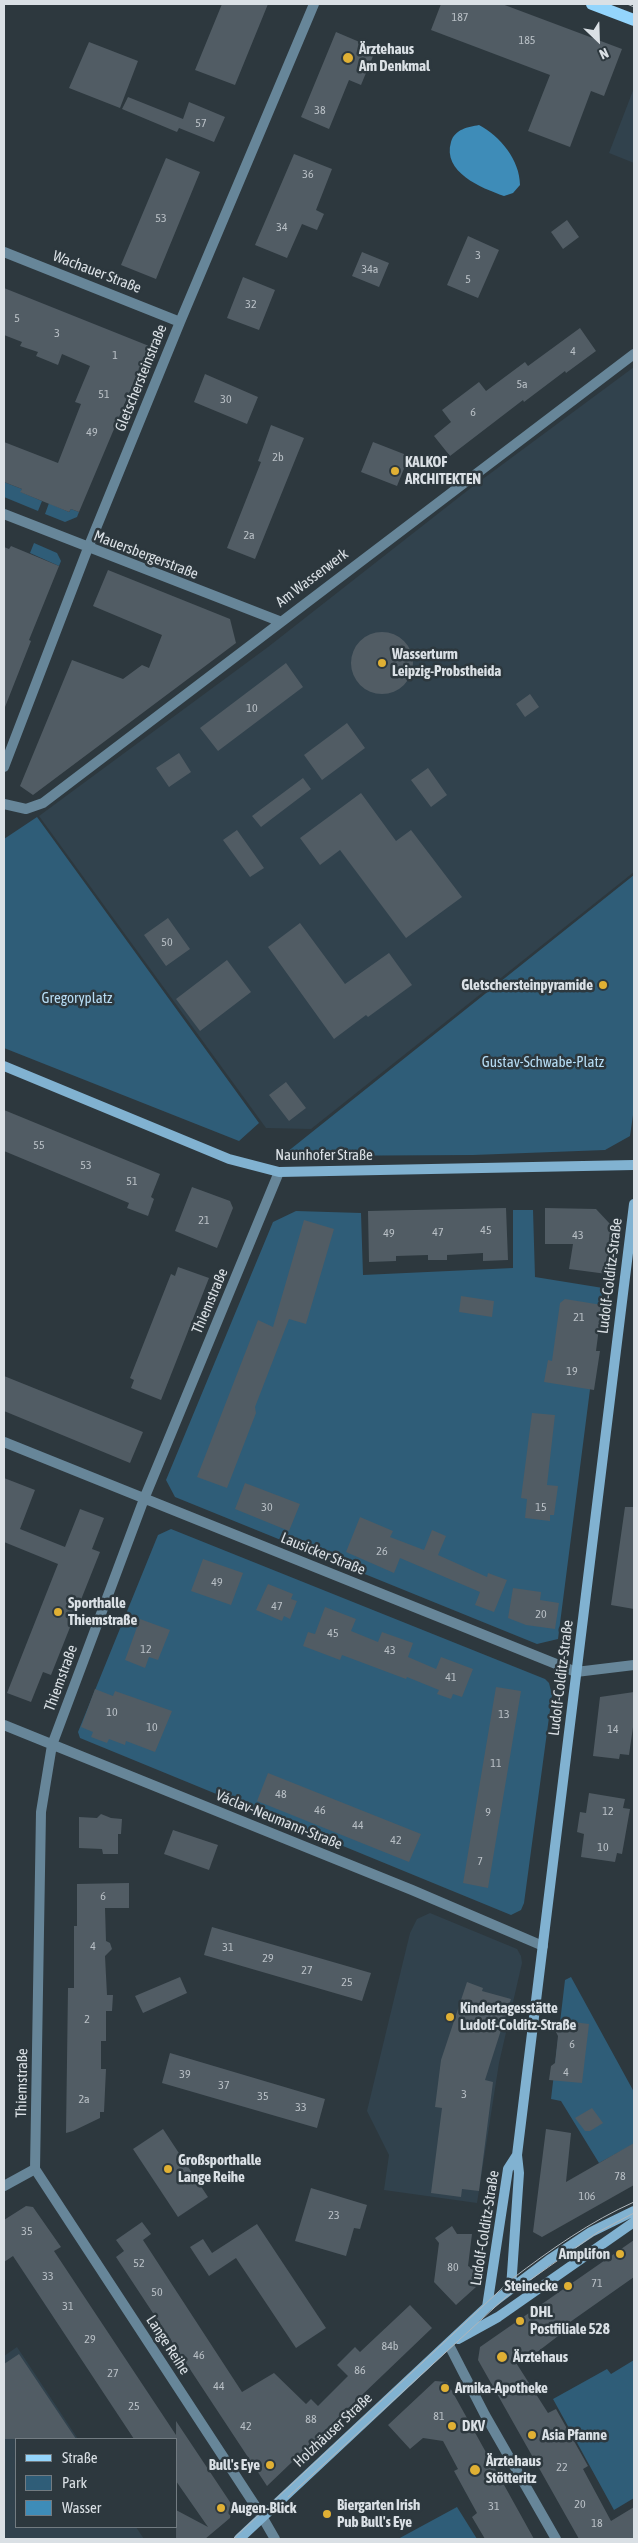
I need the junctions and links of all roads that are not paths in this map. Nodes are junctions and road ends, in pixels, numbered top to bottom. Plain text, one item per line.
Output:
1 (314, 4) edge
2 (592, 4) edge
3 (634, 20) edge
4 (4, 252) edge
5 (180, 322) junction
6 (634, 354) edge
7 (4, 514) edge
8 (88, 548) junction
9 (279, 621) junction
10 (4, 767) edge
11 (4, 804) edge
12 (4, 1066) edge
13 (634, 1165) edge
14 (279, 1172) junction
15 (634, 1204) edge
16 (4, 1442) edge
17 (144, 1499) junction
18 (634, 1665) edge
19 (576, 1672) junction
20 (4, 1725) edge
21 (52, 1745) junction
22 (543, 1946) junction
23 (517, 2155) junction
24 (35, 2168) junction
25 (4, 2186) edge
26 (634, 2211) edge
27 (634, 2222) edge
28 (511, 2288) junction
29 (487, 2307) junction
30 (449, 2345) junction
31 (263, 2517) junction
32 (239, 2539) edge
33 (275, 2539) edge
34 (556, 2539) edge

1 - 5 street, Gletschersteinstraße
2 - 3 main road
4 - 5 street, Wachauer Straße
5 - 8 street, Gletschersteinstraße
6 - 9 street, Am Wasserwerk
7 - 8 street, Mauersbergerstraße
8 - 9 street, Mauersbergerstraße
8 - 10 street, Gletschersteinstraße
9 - 11 street, Am Wasserwerk
12 - 14 street, Naunhofer Straße
13 - 14 street, Naunhofer Straße
14 - 17 street, Thiemstraße
15 - 19 street, Ludolf-Colditz-Straße
16 - 17 street, Lausicker Straße
17 - 19 street, Lausicker Straße
17 - 21 street, Thiemstraße
18 - 19 street, Lausicker Straße
19 - 22 street, Ludolf-Colditz-Straße
20 - 21 street, Václav-Neumann-Straße
21 - 22 street, Václav-Neumann-Straße
21 - 24 street, Thiemstraße
22 - 23 street, Ludolf-Colditz-Straße
23 - 28 street, Ludolf-Colditz-Straße
23 - 29 street, Ludolf-Colditz-Straße
24 - 25 street
24 - 31 street, Lange Reihe
26 - 28 street, Holzhäuser Straße
27 - 30 street, Holzhäuser Straße
28 - 29 street, Holzhäuser Straße
29 - 30 street, Holzhäuser Straße
30 - 31 street, Holzhäuser Straße
30 - 34 street
31 - 32 street, Holzhäuser Straße
31 - 33 street, Lange Reihe

